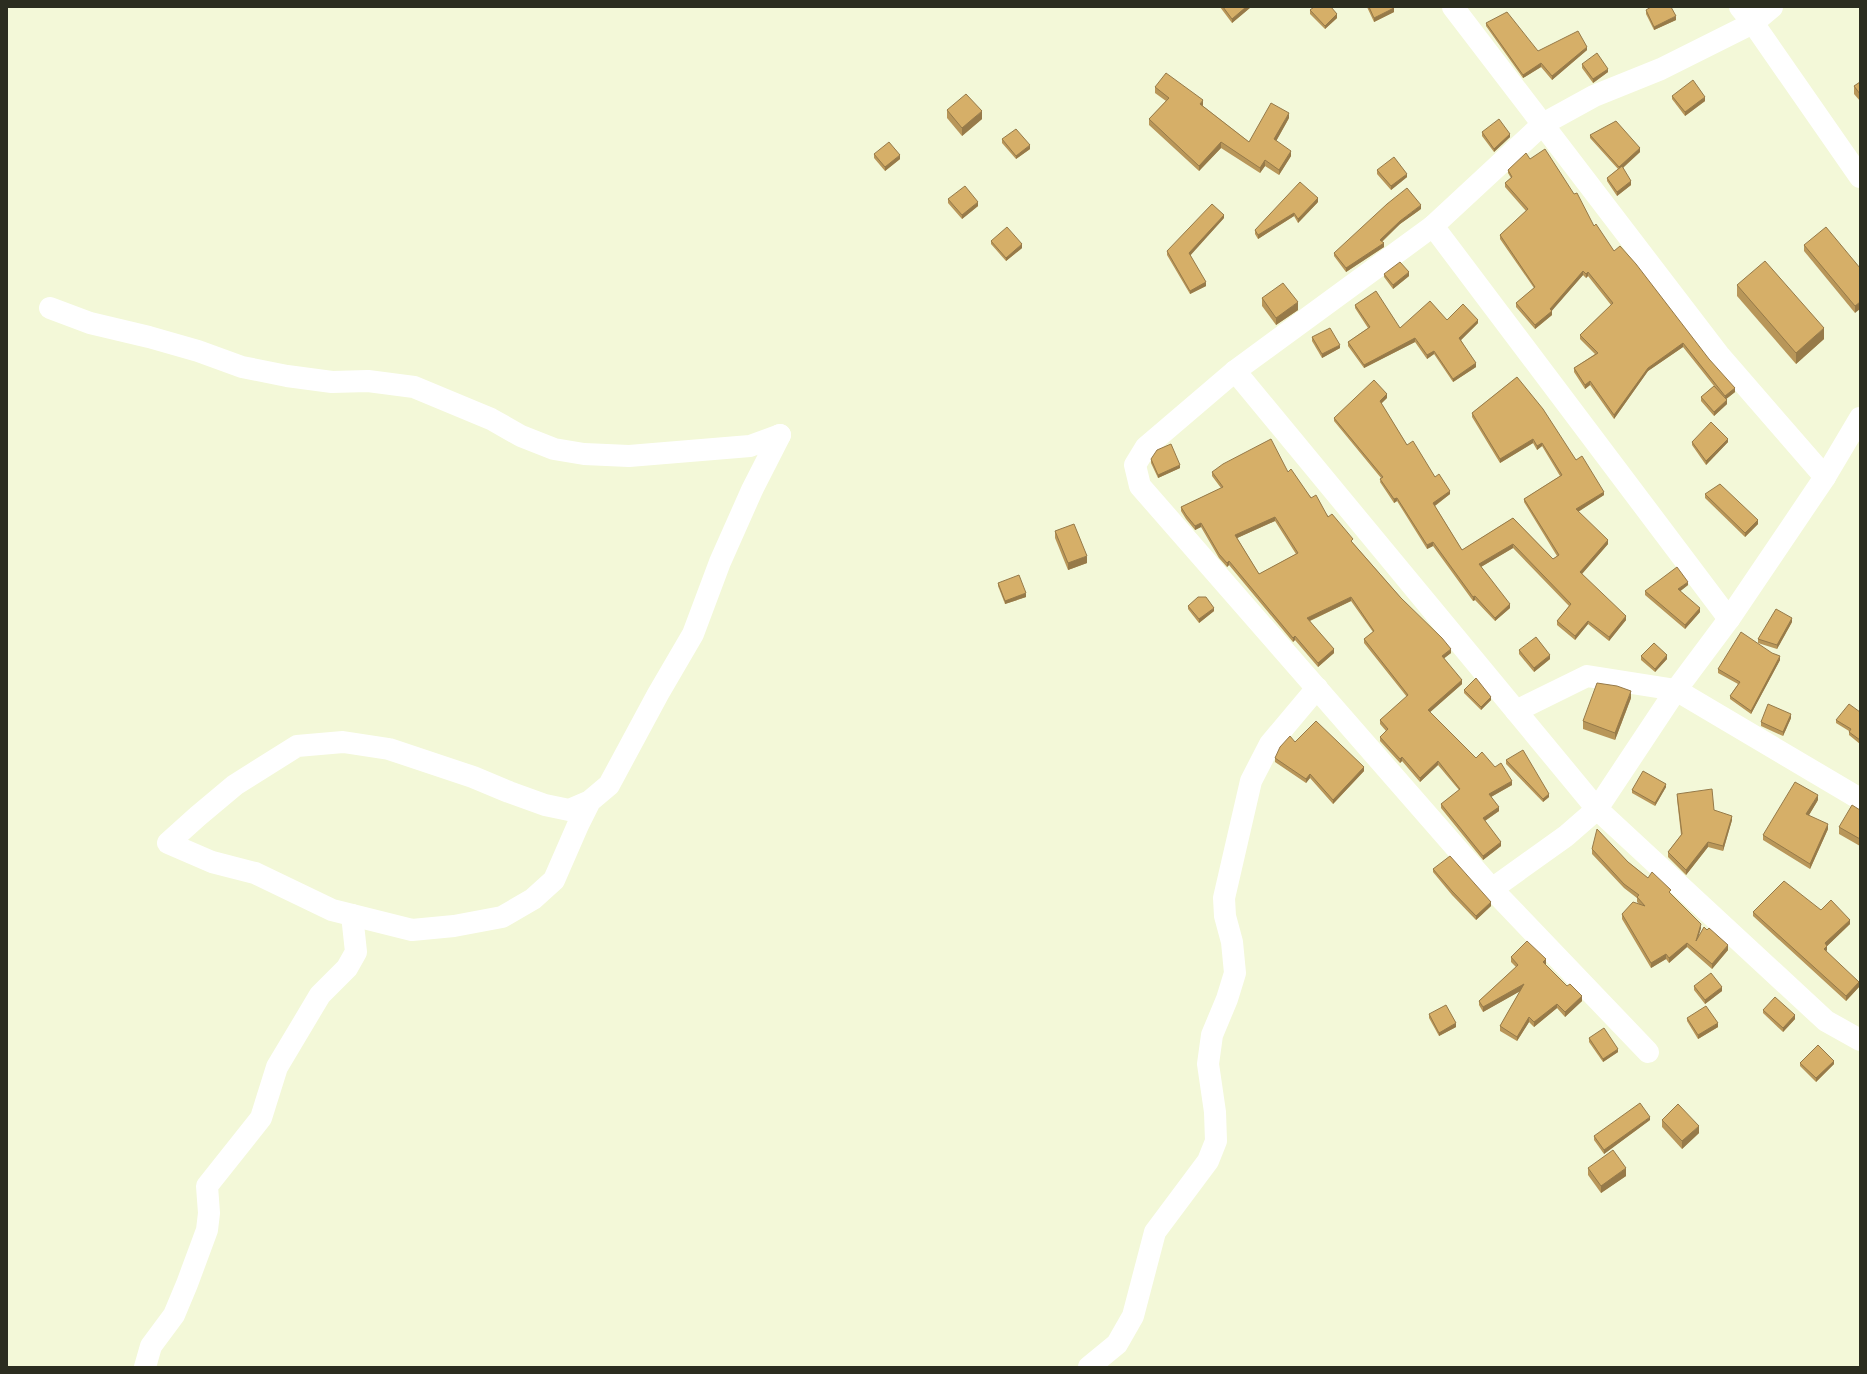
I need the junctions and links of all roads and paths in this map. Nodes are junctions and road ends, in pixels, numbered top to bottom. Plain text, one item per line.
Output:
1 (1453, 7) edge
2 (1772, 7) edge
3 (1747, 15) edge
4 (1543, 124) junction
5 (1860, 177) edge
6 (1433, 226) junction
7 (50, 308) dead end
8 (1235, 371) junction
9 (1860, 418) edge
10 (1825, 477) junction
11 (1729, 619) junction
12 (1317, 688) junction
13 (1676, 690) junction
14 (1516, 711) junction
15 (1860, 799) edge
16 (590, 801) junction
17 (1596, 809) junction
18 (1492, 889) junction
19 (352, 915) junction
20 (1860, 1040) edge
21 (1648, 1052) dead end
22 (145, 1367) edge
23 (1089, 1367) edge

1 - 4 street
2 - 3 street
3 - 4 street
3 - 5 street
4 - 6 street
4 - 10 street
6 - 8 street
6 - 11 street
7 - 16 street
8 - 12 street
8 - 14 street
9 - 10 street
10 - 11 street
11 - 13 street
12 - 18 street
12 - 23 street
13 - 14 street
13 - 15 street
13 - 17 street
14 - 17 street
16 - 19 street
16 - 19 street
17 - 18 street
17 - 20 street
18 - 21 street
19 - 22 street

